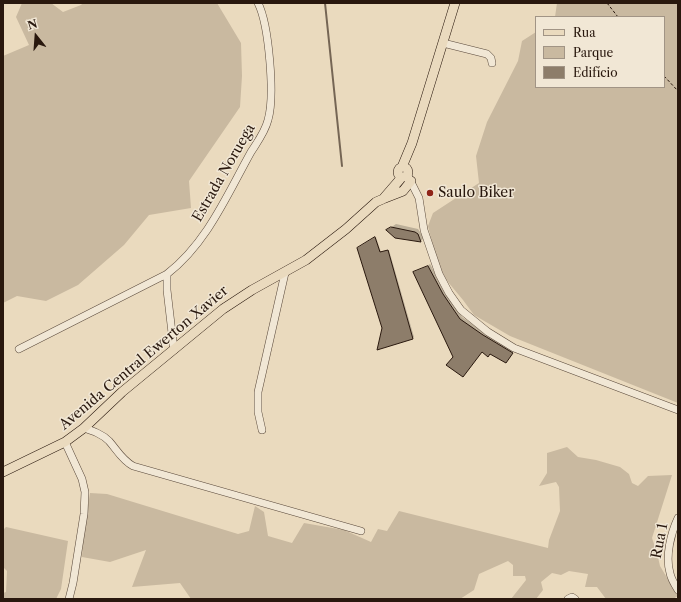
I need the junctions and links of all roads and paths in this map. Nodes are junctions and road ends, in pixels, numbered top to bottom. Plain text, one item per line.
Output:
1 (258, 3) edge
2 (455, 3) edge
3 (607, 3) edge
4 (617, 16) edge
5 (442, 44) junction
6 (492, 63) dead end
7 (665, 77) edge
8 (678, 91) edge
9 (405, 174) junction
10 (379, 201) junction
11 (285, 273) junction
12 (167, 274) junction
13 (19, 349) dead end
14 (174, 350) junction
15 (678, 410) edge
16 (84, 428) junction
17 (262, 430) dead end
18 (65, 442) junction
19 (3, 472) edge
20 (678, 518) edge
21 (361, 531) dead end
22 (678, 590) edge
23 (69, 599) edge
24 (568, 599) edge
25 (575, 599) edge

1 - 12 street, Estrada Noruega
2 - 5 main road
3 - 4 path
5 - 6 street
5 - 9 main road
7 - 8 path
9 - 10 main road, Avenida Central Ewerton Xavier
9 - 10 main road
9 - 15 street
10 - 11 main road, Avenida Central Ewerton Xavier
11 - 14 main road, Avenida Central Ewerton Xavier
11 - 17 street
12 - 13 street, Estrada Noruega
12 - 14 street
14 - 16 main road, Avenida Central Ewerton Xavier
16 - 18 main road, Avenida Central Ewerton Xavier
16 - 21 street
18 - 19 main road, Avenida Central Ewerton Xavier
18 - 23 street
20 - 22 street, Rua 1
24 - 25 street

